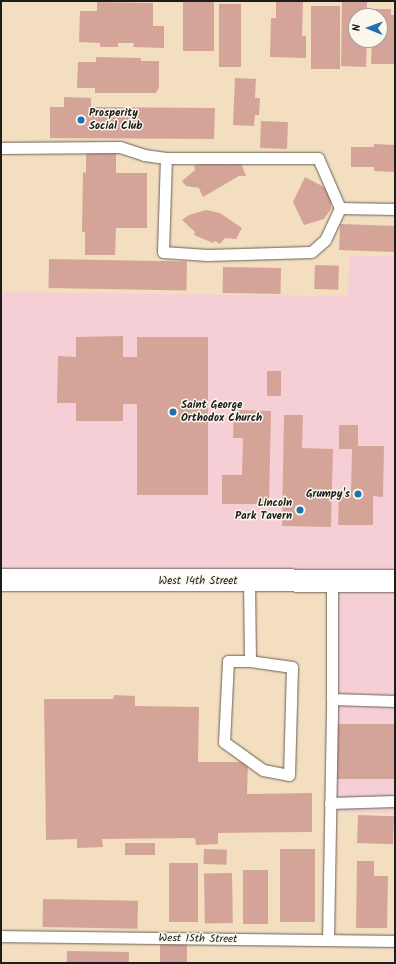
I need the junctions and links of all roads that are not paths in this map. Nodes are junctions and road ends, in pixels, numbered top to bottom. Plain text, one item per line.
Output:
1 (1, 148) edge
2 (166, 158) junction
3 (340, 208) junction
4 (395, 209) edge
5 (1, 580) edge
6 (249, 580) junction
7 (332, 581) junction
8 (395, 581) edge
9 (250, 661) junction
10 (332, 699) junction
11 (395, 701) edge
12 (395, 801) edge
13 (330, 803) junction
14 (1, 936) edge
15 (328, 940) junction
16 (395, 941) edge

1 - 2 lane
2 - 3 lane
2 - 3 lane
3 - 4 lane
5 - 6 street, West 14th Street
6 - 7 street, West 14th Street
6 - 9 lane
7 - 8 street, West 14th Street
7 - 10 lane
9 - 9 lane
10 - 11 lane
10 - 13 lane
12 - 13 lane
13 - 15 lane
14 - 15 lane, West 15th Street
15 - 16 lane, West 15th Street

